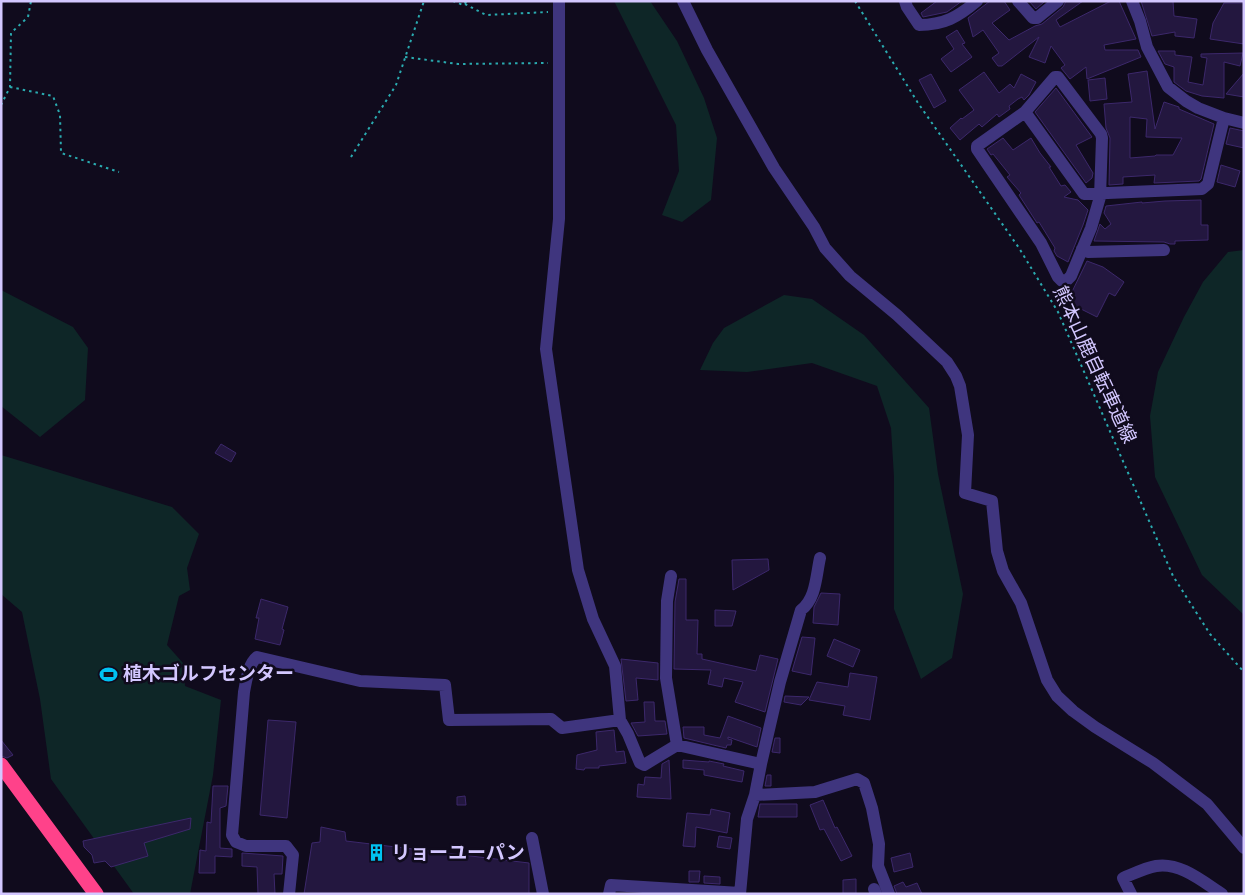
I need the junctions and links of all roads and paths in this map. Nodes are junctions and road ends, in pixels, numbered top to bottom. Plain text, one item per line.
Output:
1 (31, 1) edge
2 (424, 1) edge
3 (453, 1) edge
4 (683, 1) edge
5 (855, 1) edge
6 (905, 1) edge
7 (977, 1) edge
8 (1018, 1) edge
9 (1058, 1) edge
10 (1132, 1) edge
11 (466, 3) edge
12 (559, 6) edge
13 (406, 57) junction
14 (559, 63) junction
15 (10, 87) junction
16 (1, 105) edge
17 (1025, 112) junction
18 (1224, 118) junction
19 (1244, 123) edge
20 (351, 157) dead end
21 (119, 172) dead end
22 (1100, 194) junction
23 (1082, 249) junction
24 (1164, 250) dead end
25 (820, 558) dead end
26 (671, 576) dead end
27 (1244, 672) edge
28 (620, 720) junction
29 (678, 744) junction
30 (761, 764) junction
31 (4, 775) edge
32 (755, 795) junction
33 (532, 838) dead end
34 (1244, 848) edge
35 (646, 891) edge
36 (740, 893) edge
37 (96, 894) edge
38 (289, 894) edge
39 (543, 894) edge
40 (609, 894) edge
41 (889, 894) edge
42 (1131, 894) edge
43 (1222, 894) edge

1 - 15 path
2 - 13 path
3 - 11 path
4 - 34 street
5 - 27 path, 熊本山鹿自転車道線
6 - 7 street
8 - 9 street
10 - 18 street
11 - 12 path
12 - 14 street
13 - 14 path
13 - 20 path
14 - 28 street
15 - 16 path
15 - 21 path
17 - 22 street
17 - 22 street
17 - 23 street
18 - 19 street
18 - 22 street
22 - 23 street
23 - 24 street
25 - 30 street
26 - 29 street
28 - 29 street
28 - 38 street
29 - 30 street
30 - 32 street
31 - 37 highway
32 - 36 street
32 - 41 street
33 - 39 street
35 - 36 street
35 - 40 street
42 - 43 street

